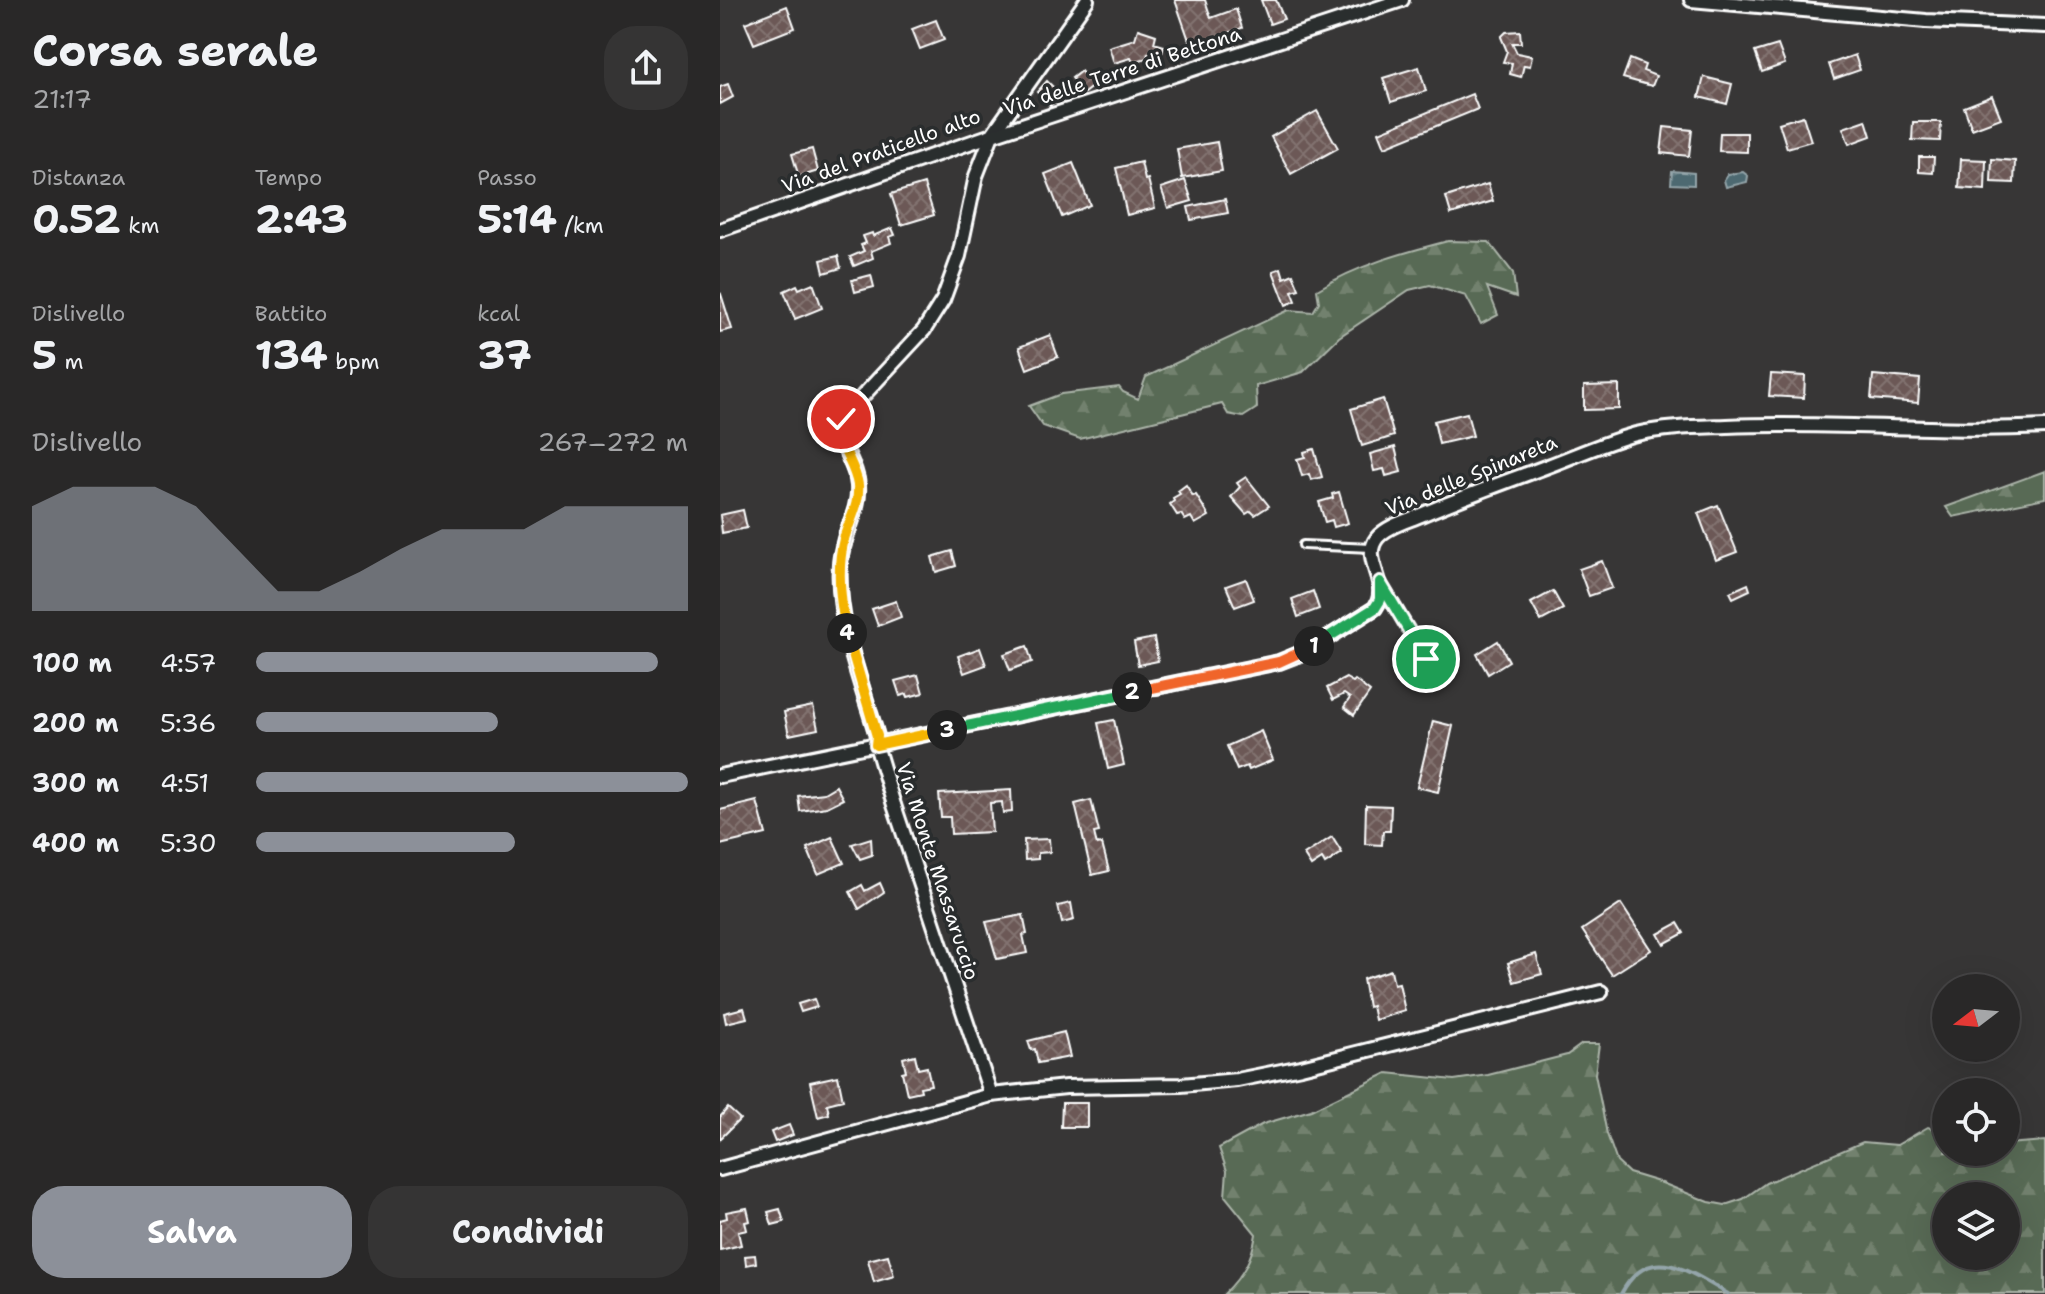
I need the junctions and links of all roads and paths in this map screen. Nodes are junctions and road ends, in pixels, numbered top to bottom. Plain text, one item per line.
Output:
1 (1087, 0) edge
2 (1402, 0) edge
3 (1691, 0) edge
4 (2045, 26) edge
5 (992, 135) junction
6 (720, 230) edge
7 (2045, 427) edge
8 (1303, 545) dead end
9 (1373, 548) junction
10 (1380, 582) junction
11 (1426, 659) dead end
12 (876, 745) junction
13 (720, 776) edge
14 (1601, 992) dead end
15 (991, 1095) junction
16 (720, 1169) edge

1 - 5 street, Via del Praticello alto
2 - 5 street, Via delle Terre di Bettona
3 - 4 street
5 - 6 street, Via del Praticello alto
5 - 12 street, Via Monte Massaruccio
7 - 9 street, Via delle Spinareta
8 - 9 lane
9 - 10 street
10 - 11 lane
10 - 12 street
12 - 13 street
12 - 15 street, Via Monte Massaruccio
14 - 15 street
15 - 16 street

